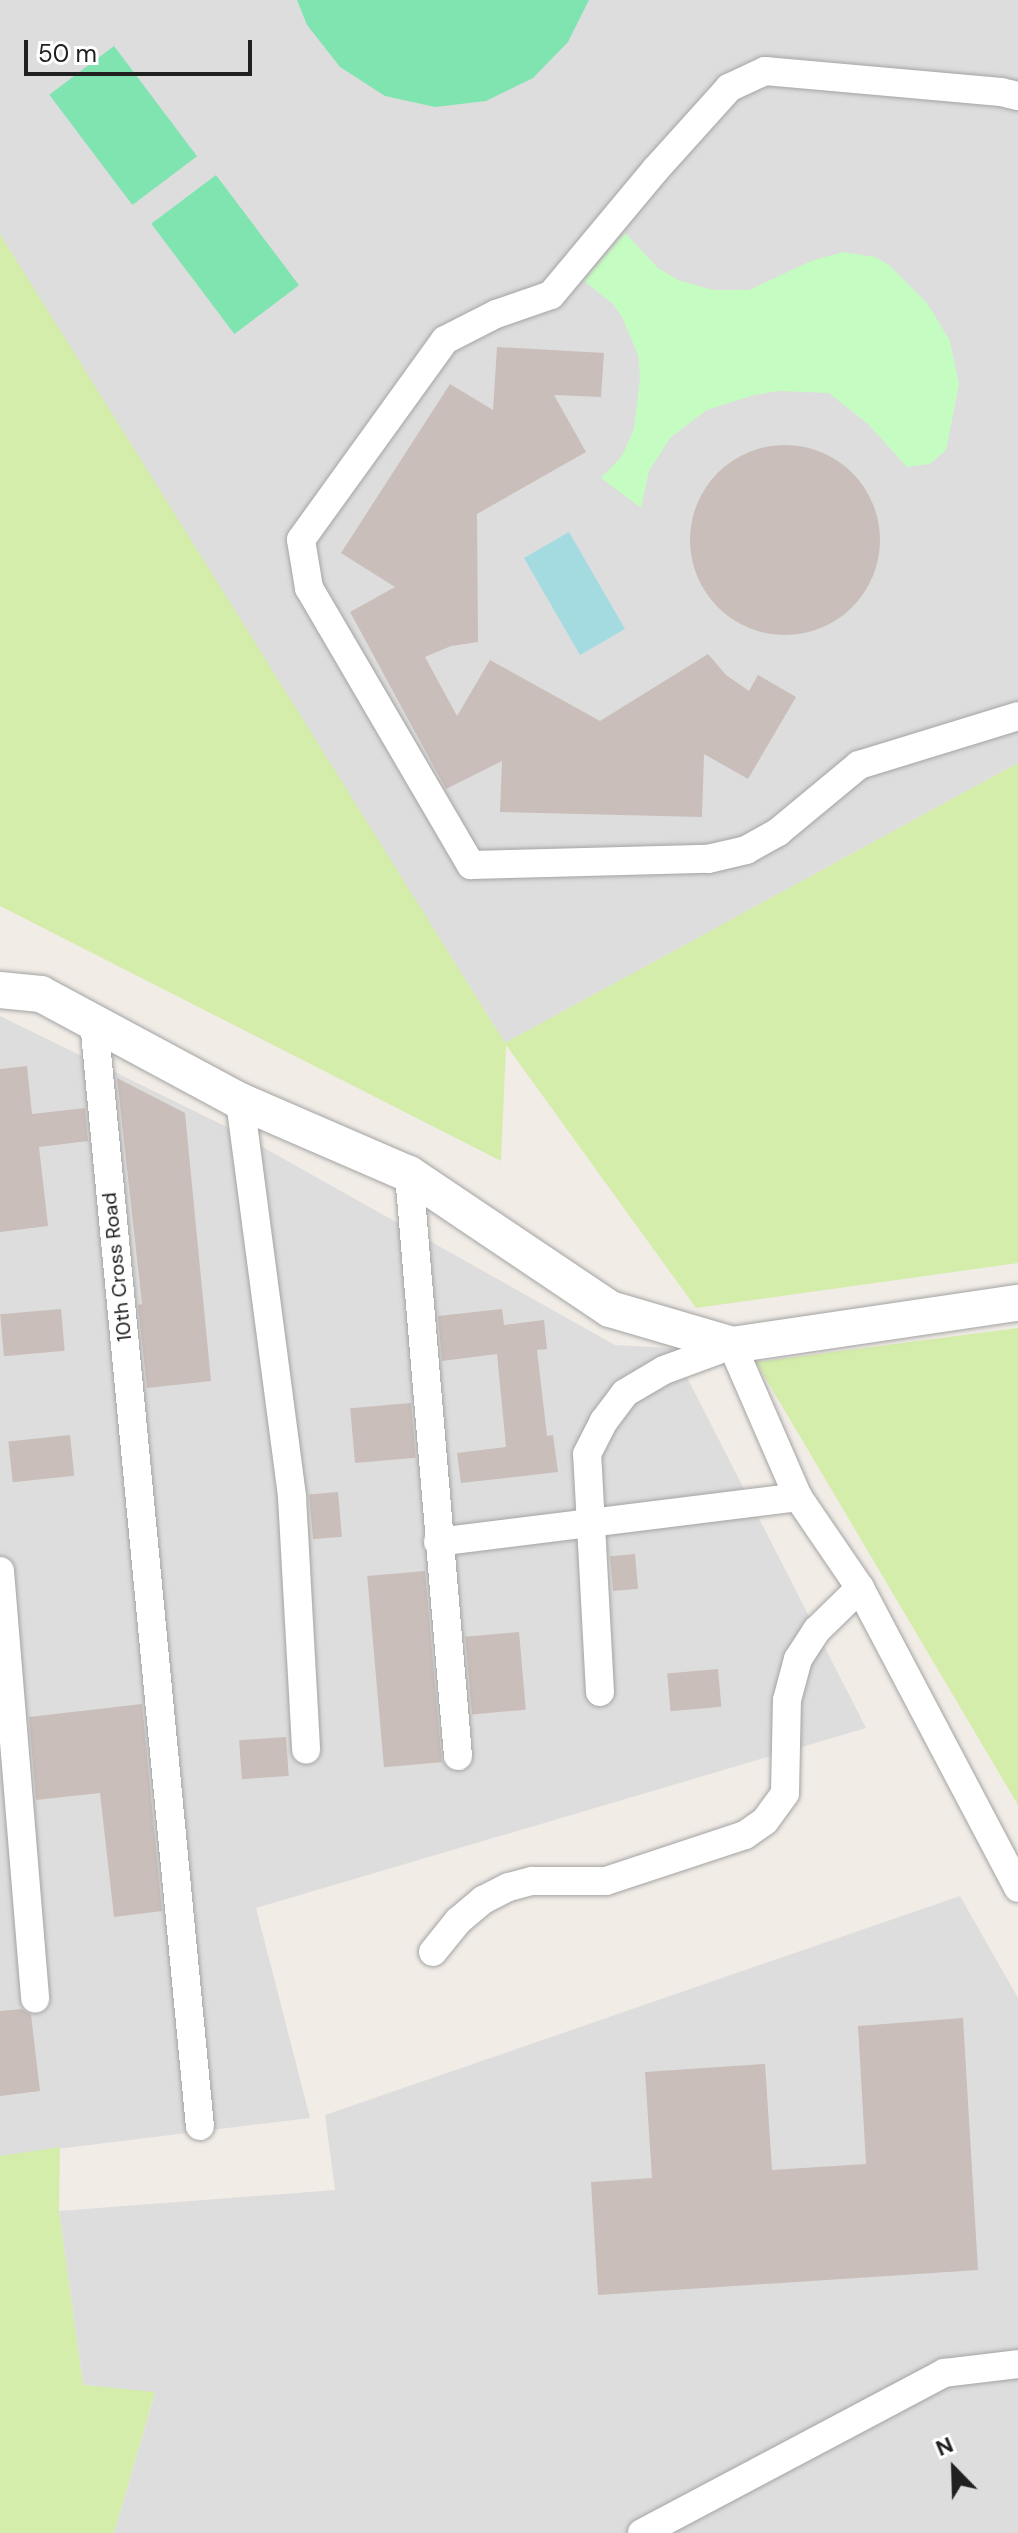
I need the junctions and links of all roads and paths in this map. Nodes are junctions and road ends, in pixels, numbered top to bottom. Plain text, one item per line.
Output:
1 (1018, 96) edge
2 (1018, 716) edge
3 (0, 990) edge
4 (94, 1022) junction
5 (240, 1101) junction
6 (409, 1174) junction
7 (1018, 1303) edge
8 (732, 1345) junction
9 (798, 1497) junction
10 (591, 1523) junction
11 (438, 1542) junction
12 (0, 1575) edge
13 (860, 1588) junction
14 (600, 1692) dead end
15 (306, 1750) dead end
16 (458, 1756) dead end
17 (1018, 1888) edge
18 (433, 1952) dead end
19 (35, 1999) dead end
20 (200, 2126) dead end
21 (1018, 2364) edge
22 (642, 2533) edge

1 - 2 street
3 - 4 street
4 - 5 street
4 - 20 street, 10th Cross Road
5 - 6 street
5 - 15 street
6 - 8 street
6 - 11 street
7 - 8 street
8 - 9 street
8 - 10 street
9 - 10 street
9 - 13 street
10 - 11 street
10 - 14 street
11 - 16 street
12 - 19 street
13 - 17 street
13 - 18 street
21 - 22 street

